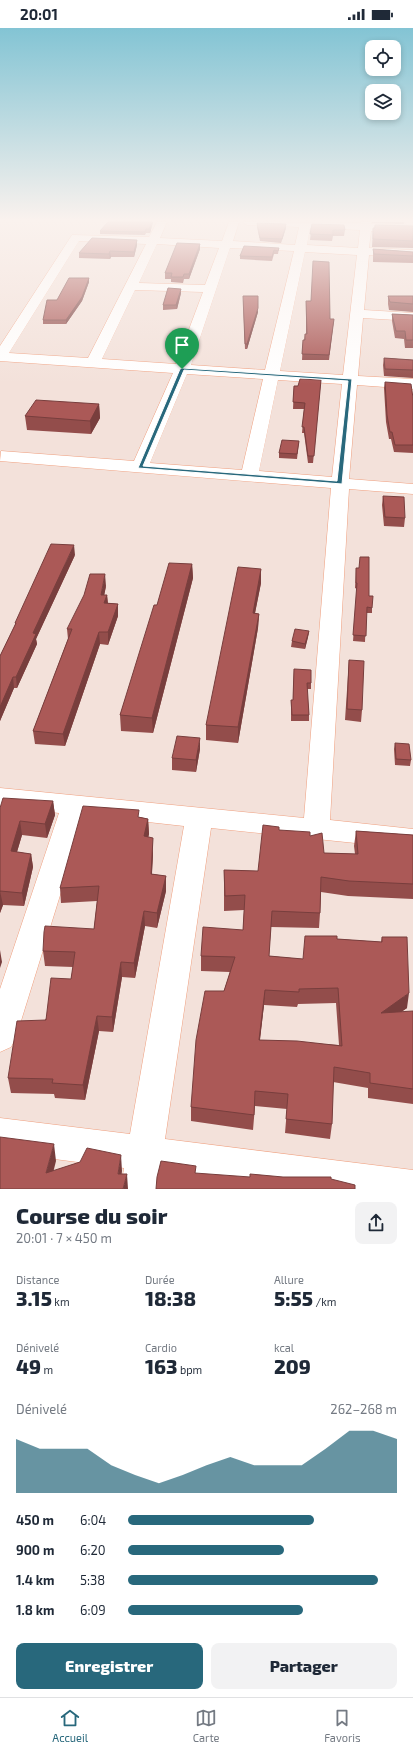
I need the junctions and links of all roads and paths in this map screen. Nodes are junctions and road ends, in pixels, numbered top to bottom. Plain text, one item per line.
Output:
1 (51, 276) edge
2 (136, 276) edge
3 (215, 276) edge
4 (294, 276) edge
5 (361, 276) edge
6 (131, 286) junction
7 (210, 289) junction
8 (357, 314) junction
9 (413, 317) edge
10 (0, 357) edge
11 (93, 363) junction
12 (182, 369) junction
13 (272, 375) junction
14 (350, 380) junction
15 (413, 384) edge
16 (1, 456) dead end
17 (140, 467) junction
18 (249, 476) junction
19 (340, 483) junction
20 (413, 489) edge
21 (0, 797) edge
22 (75, 804) junction
23 (199, 817) junction
24 (316, 829) junction
25 (413, 839) edge
26 (0, 1037) edge
27 (0, 1135) edge
28 (144, 1154) junction
29 (413, 1188) edge
30 (139, 1189) edge

1 - 10 street
2 - 6 street
3 - 7 street
4 - 13 street
5 - 8 street
6 - 7 street
6 - 11 street
7 - 12 street
8 - 9 street
8 - 14 street
10 - 11 street
11 - 12 street
12 - 13 street
12 - 17 street
13 - 14 street
13 - 18 street
14 - 15 street
14 - 19 street
16 - 17 street
17 - 18 street
18 - 19 street
19 - 20 street
19 - 24 street
21 - 22 street
22 - 23 street
22 - 26 street
23 - 24 street
23 - 28 street
24 - 25 street
27 - 28 street
28 - 29 street
28 - 30 street

